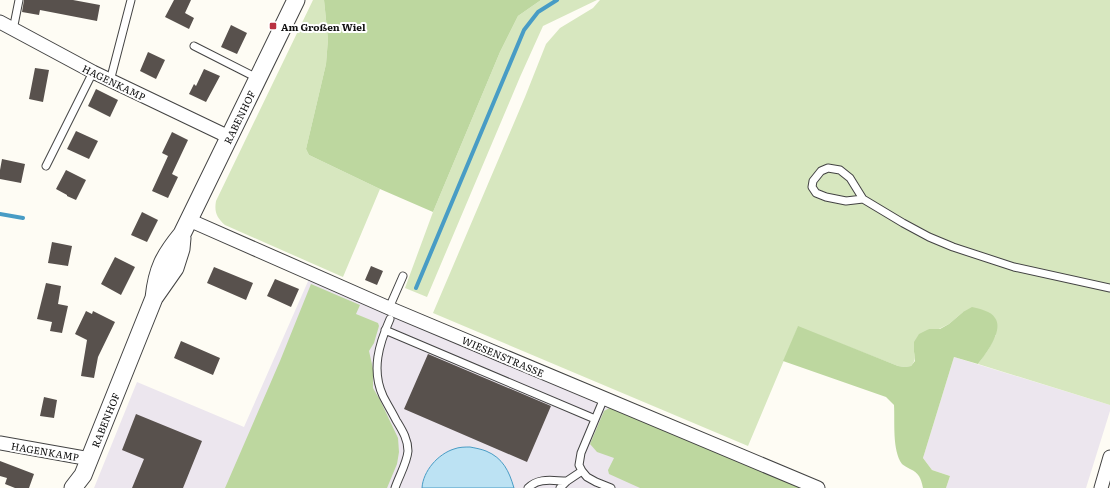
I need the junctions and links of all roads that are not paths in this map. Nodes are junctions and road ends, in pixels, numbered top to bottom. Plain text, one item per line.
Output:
1 (19, 0) edge
2 (131, 0) edge
3 (296, 0) edge
4 (0, 22) edge
5 (14, 30) junction
6 (194, 46) dead end
7 (93, 72) junction
8 (257, 78) junction
9 (110, 81) junction
10 (229, 137) junction
11 (46, 166) dead end
12 (863, 199) junction
13 (186, 227) junction
14 (403, 276) dead end
15 (1110, 288) edge
16 (390, 314) junction
17 (385, 330) junction
18 (604, 398) junction
19 (595, 419) junction
20 (0, 443) edge
21 (1110, 457) edge
22 (90, 458) junction
23 (582, 471) junction
24 (567, 481) junction
25 (79, 484) edge
26 (394, 488) edge
27 (528, 488) edge
28 (560, 488) edge
29 (611, 488) edge
30 (818, 488) edge
31 (1101, 488) edge

1 - 5 lane
2 - 9 lane
3 - 8 street, RABENHOF
4 - 5 street, HAGENKAMP
5 - 7 street, HAGENKAMP
6 - 8 lane
7 - 9 street, HAGENKAMP
7 - 11 lane
8 - 10 street, RABENHOF
9 - 10 street, HAGENKAMP
10 - 13 street, RABENHOF
12 - 12 lane
12 - 15 lane
13 - 16 street, WIESENSTRASSE
13 - 22 street, RABENHOF
14 - 16 lane
16 - 17 lane
16 - 18 street, WIESENSTRASSE
17 - 19 lane
17 - 26 lane
18 - 19 lane
18 - 30 street, WIESENSTRASSE
19 - 23 lane
20 - 22 street, HAGENKAMP
21 - 31 street
22 - 25 street, RABENHOF
23 - 24 lane
23 - 29 lane
24 - 27 lane
24 - 28 lane

